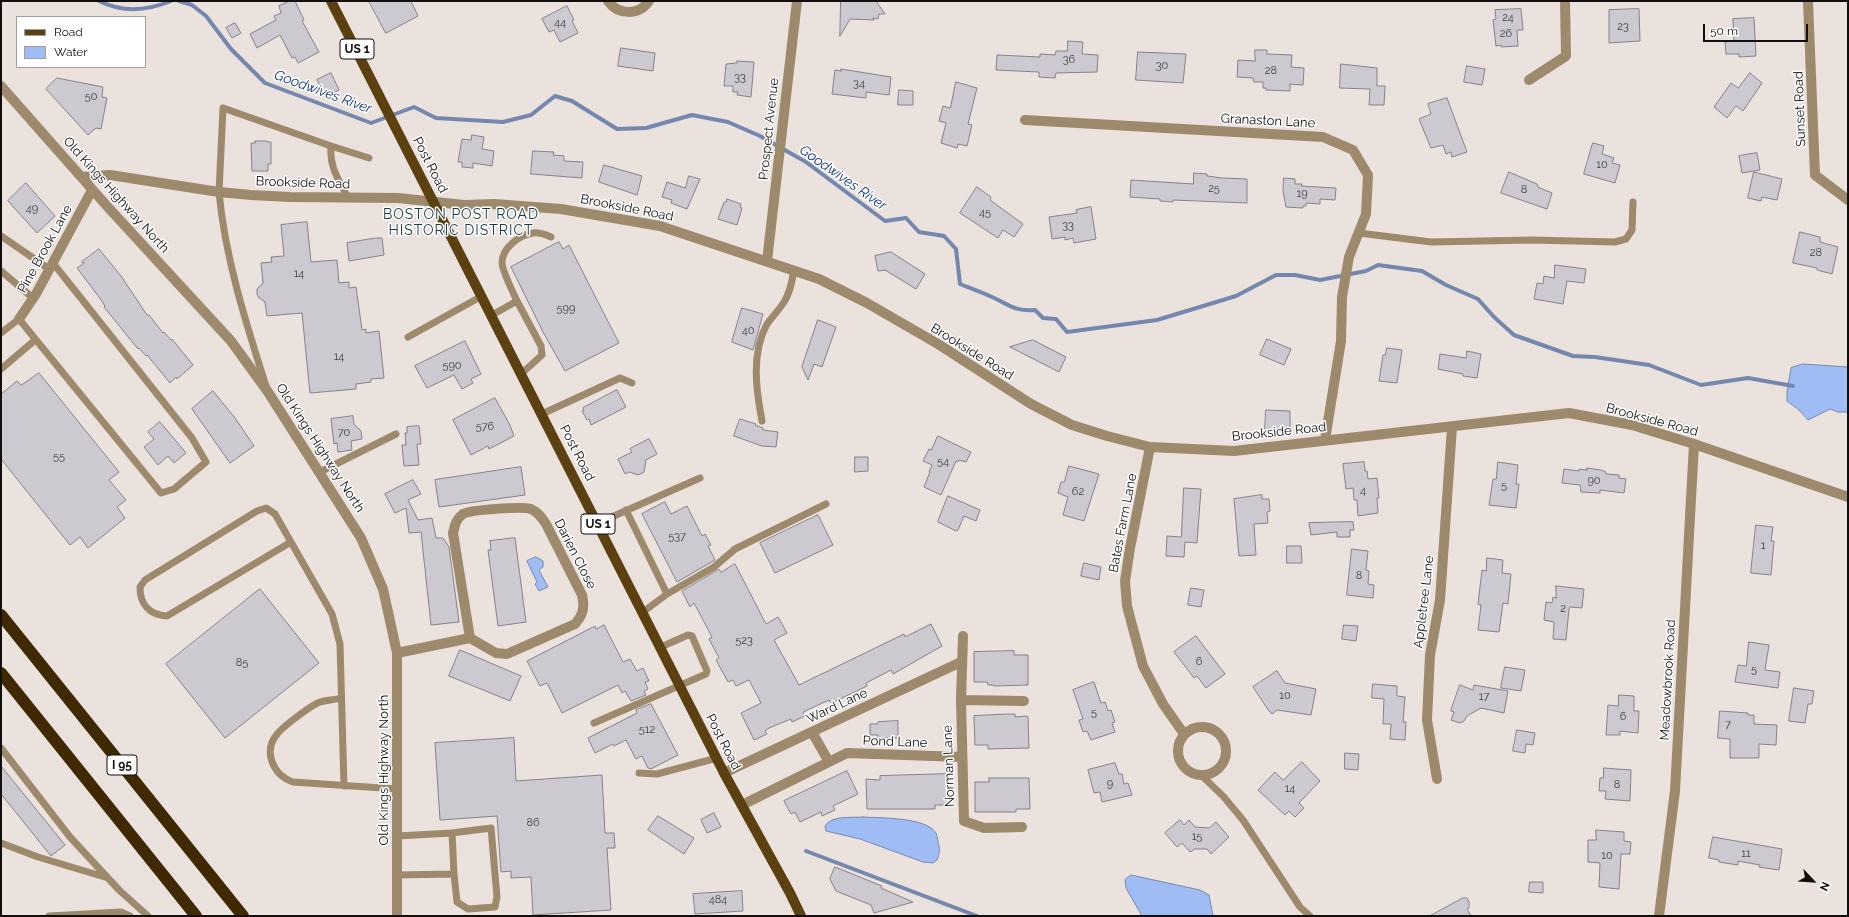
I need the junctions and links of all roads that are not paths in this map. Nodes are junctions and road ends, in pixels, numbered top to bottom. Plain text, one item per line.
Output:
1 (331, 1) edge
2 (608, 1) edge
3 (649, 1) edge
4 (797, 1) edge
5 (1565, 1) edge
6 (1808, 1) edge
7 (1529, 80) dead end
8 (2, 88) edge
9 (1024, 120) dead end
10 (331, 146) junction
11 (369, 158) dead end
12 (82, 177) junction
13 (92, 190) junction
14 (219, 192) junction
15 (348, 198) junction
16 (1848, 200) edge
17 (433, 201) junction
18 (1633, 202) dead end
19 (1359, 233) junction
20 (1, 236) edge
21 (552, 237) dead end
22 (767, 261) junction
23 (51, 266) junction
24 (794, 270) junction
25 (1, 271) edge
26 (482, 296) junction
27 (33, 298) junction
28 (517, 301) junction
29 (492, 315) junction
30 (19, 319) junction
31 (1, 333) edge
32 (408, 337) dead end
33 (36, 340) junction
34 (1, 369) edge
35 (521, 374) junction
36 (632, 383) dead end
37 (268, 392) junction
38 (542, 414) junction
39 (762, 421) dead end
40 (1452, 428) junction
41 (396, 434) dead end
42 (1325, 440) junction
43 (1694, 444) junction
44 (1150, 447) junction
45 (320, 472) junction
46 (700, 478) dead end
47 (1848, 497) edge
48 (826, 504) dead end
49 (626, 510) junction
50 (598, 523) junction
51 (291, 542) junction
52 (667, 594) junction
53 (643, 612) junction
54 (1, 615) edge
55 (963, 636) dead end
56 (470, 638) junction
57 (661, 647) junction
58 (397, 653) junction
59 (961, 662) junction
60 (1, 673) edge
61 (679, 684) junction
62 (341, 698) junction
63 (960, 700) junction
64 (1024, 701) dead end
65 (594, 723) dead end
66 (812, 732) junction
67 (1184, 734) junction
68 (1, 748) edge
69 (962, 757) junction
70 (717, 758) junction
71 (829, 762) junction
72 (639, 773) dead end
73 (724, 773) junction
74 (1202, 776) junction
75 (1437, 779) dead end
76 (344, 786) junction
77 (397, 789) junction
78 (742, 806) junction
79 (1022, 826) dead end
80 (452, 833) junction
81 (397, 836) junction
82 (1, 843) edge
83 (454, 874) junction
84 (397, 876) junction
85 (108, 878) junction
86 (49, 916) edge
87 (130, 916) edge
88 (148, 916) edge
89 (196, 916) edge
90 (243, 916) edge
91 (396, 916) edge
92 (801, 916) edge
93 (1310, 916) edge
94 (1659, 916) edge

1 - 17 main road, Post Road / US 1
2 - 3 street
4 - 22 street, Prospect Avenue
5 - 7 street
6 - 16 street, Sunset Road
8 - 12 street, Old Kings Highway North
9 - 19 street, Granaston Lane
10 - 11 lane
10 - 14 lane
10 - 15 lane
12 - 13 street, Old Kings Highway North
12 - 14 street, Brookside Road
13 - 23 street, Pine Brook Lane
13 - 37 street, Old Kings Highway North
14 - 15 street, Brookside Road
14 - 37 lane
15 - 17 street, Brookside Road
17 - 22 street, Brookside Road
17 - 26 main road, Post Road / US 1
18 - 19 lane
19 - 42 street, Granaston Lane
20 - 23 lane
21 - 28 lane
22 - 24 street, Brookside Road
23 - 27 street, Pine Brook Lane
23 - 33 lane
24 - 39 lane
24 - 44 street, Brookside Road
25 - 27 lane
26 - 29 main road, Post Road / US 1
26 - 32 lane
27 - 30 street, Pine Brook Lane
28 - 29 lane
28 - 35 lane
29 - 35 main road, Post Road / US 1
30 - 31 lane
30 - 33 lane
33 - 34 lane
35 - 38 main road, Post Road / US 1
36 - 38 lane
37 - 45 street, Old Kings Highway North
38 - 50 main road, Post Road / US 1
40 - 42 street, Brookside Road
40 - 43 street, Brookside Road
40 - 75 street, Appletree Lane
41 - 45 lane
42 - 44 street, Brookside Road
43 - 47 street, Brookside Road
43 - 94 street, Meadowbrook Road
44 - 67 street, Bates Farm Lane
45 - 58 street, Old Kings Highway North
46 - 49 lane
48 - 52 lane
49 - 50 lane
49 - 52 lane
50 - 53 main road, Post Road / US 1
51 - 51 lane
51 - 62 lane
52 - 53 lane
53 - 57 main road, Post Road / US 1
54 - 90 highway, I 95
55 - 59 street, Norman Lane
56 - 56 street, Darien Close
56 - 58 street
57 - 61 main road, Post Road / US 1
57 - 61 lane
58 - 77 street, Old Kings Highway North
59 - 63 street, Norman Lane
59 - 66 street, Ward Lane
60 - 89 highway, I 95
61 - 65 lane
61 - 70 main road, Post Road / US 1
62 - 76 lane
62 - 76 lane
63 - 64 street
63 - 69 street, Norman Lane
66 - 71 street
66 - 73 street, Ward Lane
67 - 74 street
67 - 74 street
68 - 85 lane
69 - 71 street, Pond Lane
69 - 79 street, Norman Lane
70 - 72 lane
70 - 73 main road, Post Road / US 1
71 - 78 street, Pond Lane
73 - 78 main road, Post Road / US 1
74 - 93 lane
76 - 77 lane
77 - 81 street, Old Kings Highway North
78 - 92 main road, Post Road / US 1
80 - 81 lane
80 - 83 lane
80 - 83 lane
81 - 84 street, Old Kings Highway North
82 - 85 lane
83 - 84 lane
84 - 91 street, Old Kings Highway North
85 - 88 lane
86 - 87 lane

